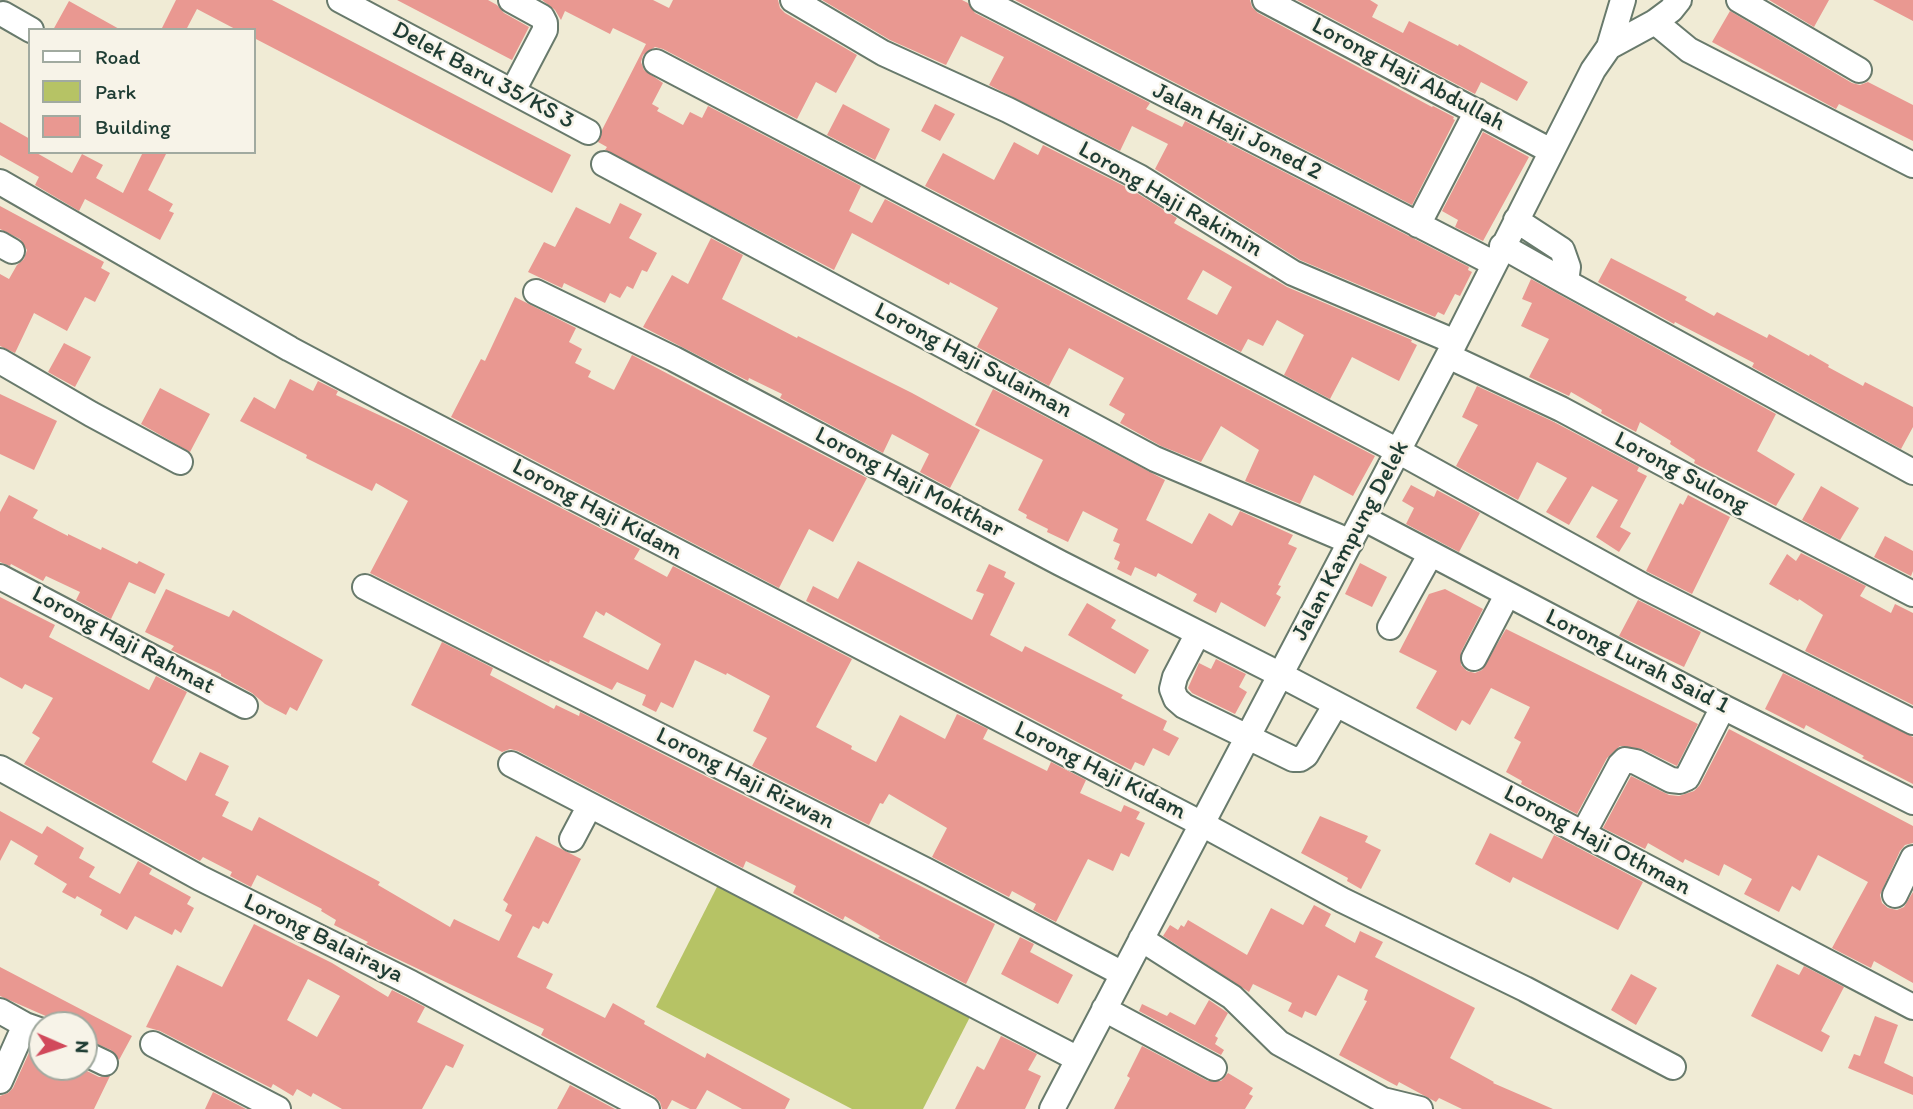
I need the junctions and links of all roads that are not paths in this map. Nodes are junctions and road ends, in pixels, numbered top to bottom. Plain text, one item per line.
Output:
1 (340, 0) edge
2 (512, 0) edge
3 (793, 0) edge
4 (982, 0) edge
5 (1265, 0) edge
6 (1623, 0) edge
7 (1679, 0) edge
8 (1739, 0) edge
9 (5, 11) edge
10 (1655, 22) junction
11 (28, 28) edge
12 (1609, 47) junction
13 (656, 62) dead end
14 (1859, 70) dead end
15 (513, 92) junction
16 (1477, 111) junction
17 (588, 132) dead end
18 (1551, 151) junction
19 (604, 164) dead end
20 (1913, 165) edge
21 (0, 182) edge
22 (1516, 220) junction
23 (1418, 225) junction
24 (1498, 255) junction
25 (1566, 282) junction
26 (536, 292) dead end
27 (1451, 349) junction
28 (0, 361) edge
29 (1398, 452) junction
30 (180, 462) dead end
31 (1913, 472) edge
32 (1363, 519) junction
33 (1351, 542) junction
34 (1430, 555) junction
35 (0, 577) edge
36 (365, 587) dead end
37 (1913, 594) edge
38 (1507, 595) junction
39 (1390, 627) dead end
40 (1198, 633) junction
41 (1474, 658) dead end
42 (1281, 675) junction
43 (1336, 704) junction
44 (245, 706) dead end
45 (1723, 707) junction
46 (1913, 722) edge
47 (1249, 738) junction
48 (511, 764) dead end
49 (0, 768) edge
50 (1913, 802) edge
51 (590, 805) junction
52 (1202, 824) junction
53 (1583, 834) junction
54 (572, 839) dead end
55 (1913, 858) edge
56 (1895, 895) dead end
57 (1141, 939) junction
58 (1123, 974) junction
59 (1913, 1007) edge
60 (1104, 1009) junction
61 (0, 1011) edge
62 (28, 1025) edge
63 (28, 1036) edge
64 (153, 1044) dead end
65 (1078, 1059) junction
66 (1673, 1067) dead end
67 (1214, 1068) dead end
68 (0, 1081) edge
69 (278, 1109) edge
70 (647, 1109) edge
71 (1052, 1109) edge
72 (1420, 1109) edge

1 - 15 street, Delek Baru 35/KS 3
2 - 15 street
3 - 27 street, Lorong Haji Rakimin
4 - 23 street, Jalan Haji Joned 2
5 - 16 street, Lorong Haji Abdullah
6 - 12 street
7 - 10 street, Jalan Kampung Delek
8 - 14 street
9 - 11 street
10 - 12 street, Jalan Kampung Delek
10 - 20 street
12 - 18 street, Jalan Kampung Delek
13 - 29 street
15 - 17 street, Delek Baru 35/KS 3
16 - 18 street, Lorong Haji Abdullah
16 - 23 street
18 - 22 street, Jalan Kampung Delek
19 - 33 street, Lorong Haji Sulaiman
21 - 52 street, Lorong Haji Kidam
22 - 24 street, Jalan Kampung Delek
22 - 25 street
23 - 24 street, Jalan Haji Joned 2
24 - 25 street, Jalan Haji Joned 2
24 - 27 street, Jalan Kampung Delek
25 - 31 street, Jalan Haji Joned 2
26 - 40 street, Lorong Haji Mokthar
27 - 29 street, Jalan Kampung Delek
27 - 37 street, Lorong Sulong
28 - 30 street
29 - 32 street, Jalan Kampung Delek
29 - 46 street
32 - 33 street, Jalan Kampung Delek
32 - 34 street, Lorong Lurah Said 1
33 - 42 street, Jalan Kampung Delek
34 - 38 street, Lorong Lurah Said 1
34 - 39 street
35 - 44 street, Lorong Haji Rahmat
36 - 58 street, Lorong Haji Rizwan
38 - 41 street
38 - 45 street, Lorong Lurah Said 1
40 - 42 street, Lorong Haji Mokthar
40 - 47 street
42 - 43 street, Lorong Haji Othman
42 - 47 street, Jalan Kampung Delek
43 - 47 street
43 - 53 street, Lorong Haji Othman
45 - 50 street, Lorong Lurah Said 1
45 - 53 street
47 - 52 street, Jalan Kampung Delek
48 - 51 street
49 - 70 street, Lorong Balairaya
51 - 54 street
51 - 65 street
52 - 57 street, Jalan Kampung Delek
52 - 66 street, Lorong Haji Kidam
53 - 59 street, Lorong Haji Othman
55 - 56 street
57 - 58 street, Jalan Kampung Delek
57 - 72 street
58 - 60 street, Jalan Kampung Delek
60 - 65 street, Jalan Kampung Delek
60 - 67 street
61 - 62 street
63 - 68 street
64 - 69 street
65 - 71 street, Jalan Kampung Delek

